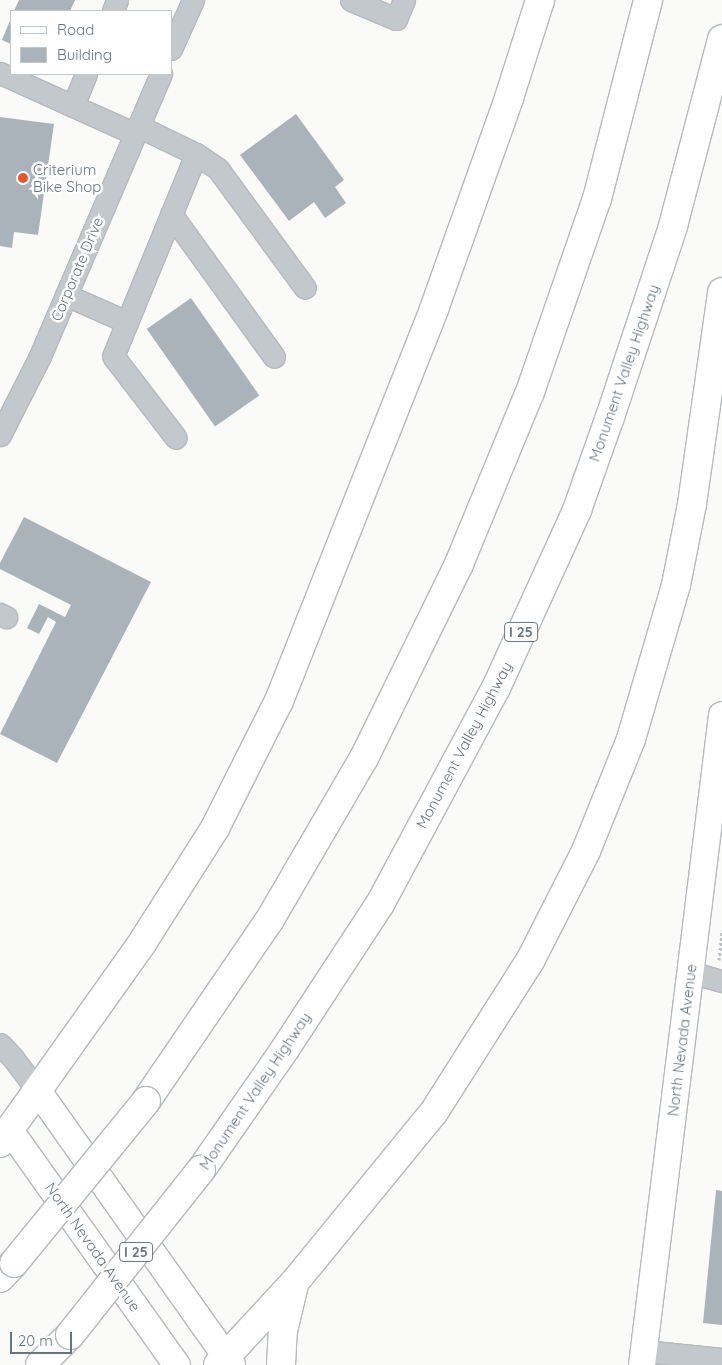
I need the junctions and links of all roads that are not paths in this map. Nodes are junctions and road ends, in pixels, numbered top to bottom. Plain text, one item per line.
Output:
1 (193, 0) edge
2 (351, 0) edge
3 (404, 0) edge
4 (540, 0) edge
5 (648, 0) edge
6 (722, 39) edge
7 (172, 48) edge
8 (0, 73) edge
9 (86, 75) edge
10 (161, 75) edge
11 (73, 106) junction
12 (136, 130) junction
13 (196, 154) junction
14 (171, 214) junction
15 (305, 288) dead end
16 (722, 292) edge
17 (66, 295) junction
18 (127, 322) junction
19 (274, 358) dead end
20 (0, 434) edge
21 (176, 438) dead end
22 (722, 715) edge
23 (716, 808) edge
24 (690, 972) junction
25 (722, 981) edge
26 (0, 1044) edge
27 (38, 1091) junction
28 (3, 1131) edge
29 (7, 1271) edge
30 (294, 1284) junction
31 (643, 1358) edge
32 (722, 1359) edge
33 (225, 1362) edge
34 (40, 1365) edge
35 (177, 1365) edge
36 (281, 1365) edge

1 - 7 street
2 - 3 street
4 - 27 highway
5 - 29 highway, bridge
6 - 34 highway, Monument Valley Highway / I 25, bridge
8 - 11 street
9 - 11 street
10 - 12 street, Corporate Drive
11 - 12 street
12 - 13 street
12 - 17 street, Corporate Drive
13 - 14 street
13 - 15 street
14 - 18 street
14 - 19 street
16 - 30 highway
17 - 18 street
17 - 20 street, Corporate Drive
18 - 21 street
22 - 23 main road, North Nevada Avenue
23 - 24 main road, North Nevada Avenue
24 - 25 street
24 - 31 main road, North Nevada Avenue
26 - 27 street
27 - 28 highway
27 - 33 main road
28 - 35 main road, North Nevada Avenue
30 - 33 highway
30 - 36 highway
31 - 32 street

